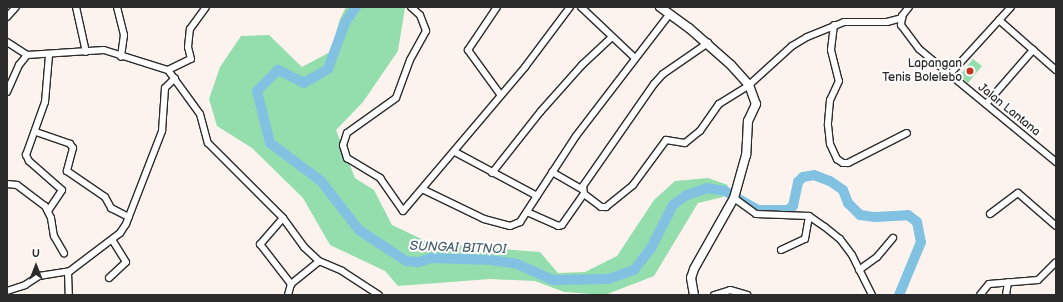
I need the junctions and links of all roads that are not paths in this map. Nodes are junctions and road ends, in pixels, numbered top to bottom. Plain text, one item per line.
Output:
1 (16, 7) edge
2 (76, 7) edge
3 (117, 7) edge
4 (206, 7) edge
5 (411, 7) edge
6 (497, 7) edge
7 (570, 7) edge
8 (581, 7) edge
9 (660, 7) edge
10 (909, 7) edge
11 (1011, 7) edge
12 (669, 14) junction
13 (7, 17) edge
14 (902, 18) junction
15 (999, 20) junction
16 (834, 25) junction
17 (612, 37) junction
18 (7, 42) edge
19 (708, 43) junction
20 (1033, 50) junction
21 (86, 52) junction
22 (27, 55) junction
23 (49, 55) junction
24 (121, 57) junction
25 (635, 58) junction
26 (168, 70) junction
27 (1056, 70) edge
28 (949, 75) junction
29 (175, 78) junction
30 (749, 85) junction
31 (7, 92) edge
32 (500, 94) junction
33 (986, 104) junction
34 (36, 132) junction
35 (907, 133) dead end
36 (455, 152) junction
37 (1056, 162) edge
38 (552, 172) junction
39 (492, 173) junction
40 (7, 184) edge
41 (422, 189) junction
42 (583, 192) junction
43 (537, 196) junction
44 (734, 198) junction
45 (48, 211) junction
46 (527, 212) junction
47 (990, 214) dead end
48 (809, 216) junction
49 (129, 217) junction
50 (283, 218) junction
51 (1056, 226) edge
52 (893, 238) dead end
53 (112, 240) junction
54 (781, 250) dead end
55 (64, 253) dead end
56 (319, 261) junction
57 (1055, 265) edge
58 (859, 270) junction
59 (68, 272) junction
60 (109, 278) dead end
61 (1008, 282) junction
62 (291, 284) junction
63 (7, 291) edge
64 (69, 295) edge
65 (288, 295) edge
66 (379, 295) edge
67 (694, 295) edge
68 (714, 295) edge
69 (747, 295) edge
70 (872, 295) edge
71 (980, 295) edge
72 (1006, 295) edge

1 - 13 street
2 - 21 street
3 - 24 street
4 - 26 street
5 - 41 street
6 - 32 street
7 - 32 street
8 - 17 street
9 - 12 street
10 - 14 street
11 - 15 street
12 - 19 street
12 - 25 street
14 - 16 street
14 - 28 street, Jalan Lantana
15 - 20 street
15 - 28 street
16 - 30 street
16 - 35 street
17 - 25 street
17 - 39 street
18 - 22 street
19 - 30 street
19 - 42 street
20 - 27 street
20 - 33 street
21 - 23 street
21 - 24 street
22 - 23 street
22 - 31 street
23 - 34 street
24 - 26 street
25 - 38 street
26 - 29 street
28 - 33 street, Jalan Lantana
29 - 49 street
29 - 50 street
30 - 42 street
30 - 44 street
32 - 36 street
33 - 37 street, Jalan Lantana
34 - 45 street
34 - 49 street
36 - 39 street
36 - 41 street
38 - 42 street
38 - 43 street
39 - 43 street
40 - 45 street
41 - 46 street
42 - 46 street
43 - 46 street
44 - 48 street
44 - 67 street
45 - 55 street
47 - 51 street
48 - 54 street
48 - 58 street
49 - 53 street
50 - 56 street
50 - 62 street
52 - 58 street
53 - 59 street
53 - 60 street
56 - 62 street
56 - 66 street
57 - 61 street
58 - 70 street
59 - 63 street
59 - 64 street
61 - 71 street
61 - 72 street
62 - 65 street
68 - 69 street

